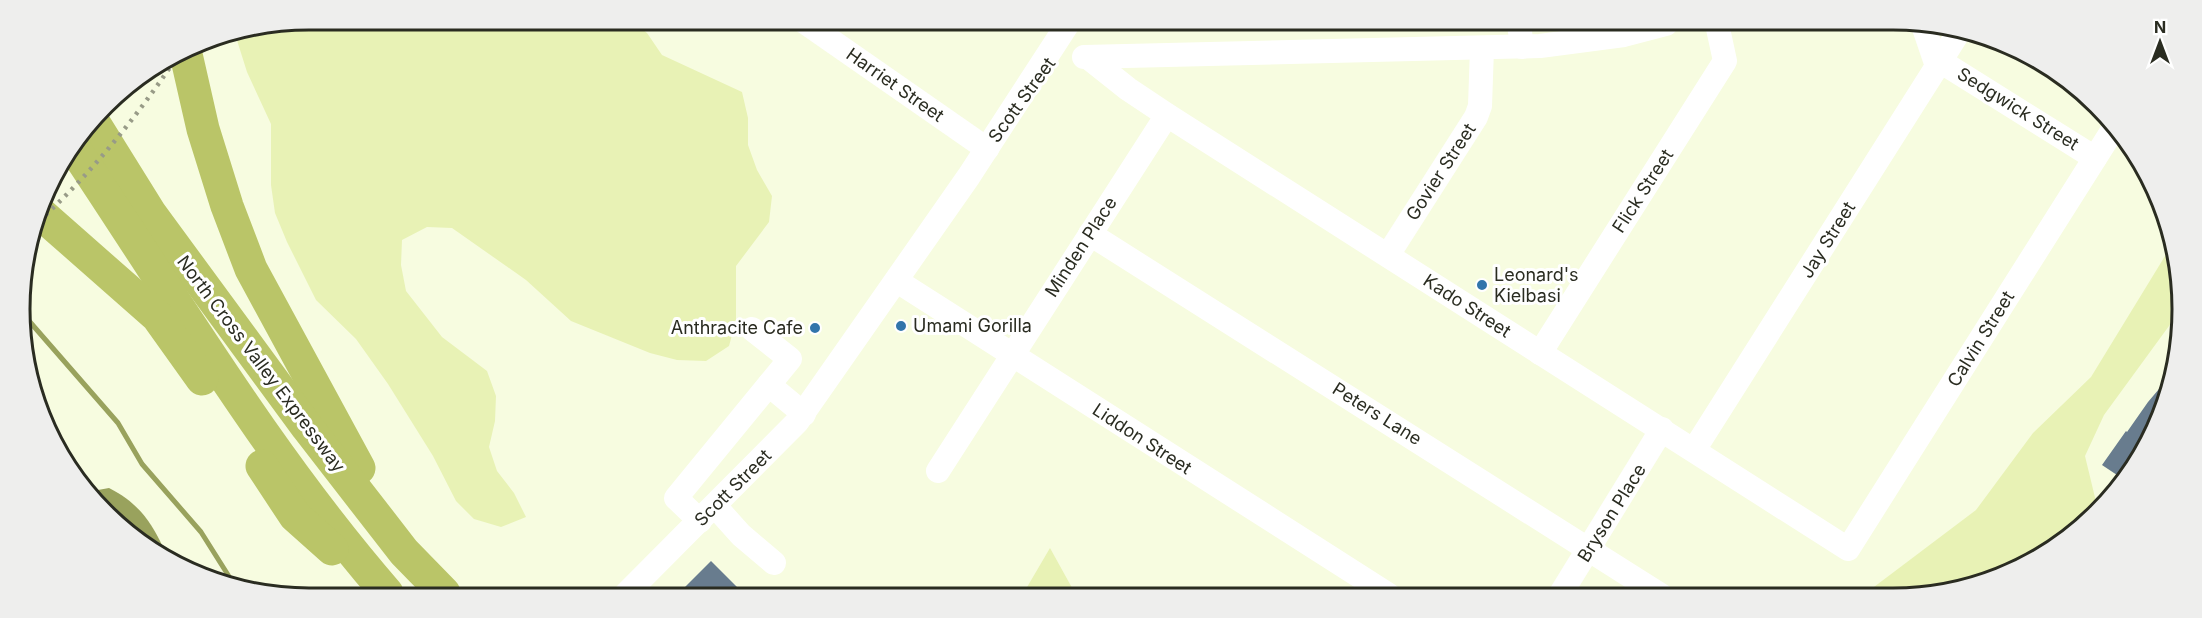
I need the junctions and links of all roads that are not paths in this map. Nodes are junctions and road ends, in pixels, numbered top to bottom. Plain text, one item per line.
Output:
1 (816, 30) edge
2 (1064, 30) edge
3 (1643, 30) edge
4 (1718, 30) edge
5 (1926, 32) edge
6 (1521, 35) edge
7 (1955, 37) edge
8 (1482, 48) junction
9 (1052, 52) junction
10 (1089, 58) junction
11 (186, 59) edge
12 (1939, 63) junction
13 (1167, 115) junction
14 (96, 128) edge
15 (2110, 134) edge
16 (987, 149) junction
17 (78, 153) edge
18 (2095, 158) junction
19 (45, 218) edge
20 (139, 221) junction
21 (1090, 234) junction
22 (1388, 255) junction
23 (897, 281) junction
24 (752, 329) dead end
25 (1540, 352) junction
26 (1012, 355) junction
27 (769, 385) junction
28 (804, 414) junction
29 (1662, 429) junction
30 (1694, 450) junction
31 (938, 471) dead end
32 (707, 514) junction
33 (1589, 548) junction
34 (1848, 549) joint
35 (404, 552) junction
36 (774, 563) dead end
37 (379, 588) edge
38 (381, 588) edge
39 (439, 588) edge
40 (632, 588) edge
41 (1378, 588) edge
42 (1564, 588) edge
43 (1650, 588) edge

1 - 16 street, Harriet Street
2 - 9 street
3 - 6 street, Scott Street
4 - 25 street, Flick Street
5 - 12 street, Sedgwick Street
6 - 8 street, Scott Street
7 - 12 street, Jay Street
8 - 10 street, Scott Street
8 - 22 street, Govier Street
9 - 10 street, Scott Street
9 - 16 street, Scott Street
10 - 13 street, Kado Street
11 - 35 highway
12 - 18 street, Sedgwick Street
12 - 30 street, Jay Street
13 - 21 street, Minden Place
13 - 22 street, Kado Street
14 - 20 highway, North Cross Valley Expressway
15 - 18 street, Calvin Street
16 - 23 street, Scott Street
17 - 20 highway, North Cross Valley Expressway
18 - 34 street, Calvin Street
19 - 37 highway
20 - 35 highway, North Cross Valley Expressway
20 - 38 highway, North Cross Valley Expressway
21 - 26 street, Minden Place
21 - 33 street, Peters Lane
22 - 25 street, Kado Street
23 - 26 street, Liddon Street
23 - 28 street, Scott Street
24 - 27 street
25 - 29 street, Kado Street
26 - 31 street, Minden Place
26 - 41 street, Liddon Street
27 - 28 street
27 - 32 street
28 - 32 street, Scott Street
29 - 30 street, Kado Street
29 - 33 street, Bryson Place
30 - 34 street, Kado Street
32 - 36 street
32 - 40 street, Scott Street
33 - 42 street, Bryson Place
33 - 43 street, Peters Lane
35 - 39 highway, North Cross Valley Expressway

